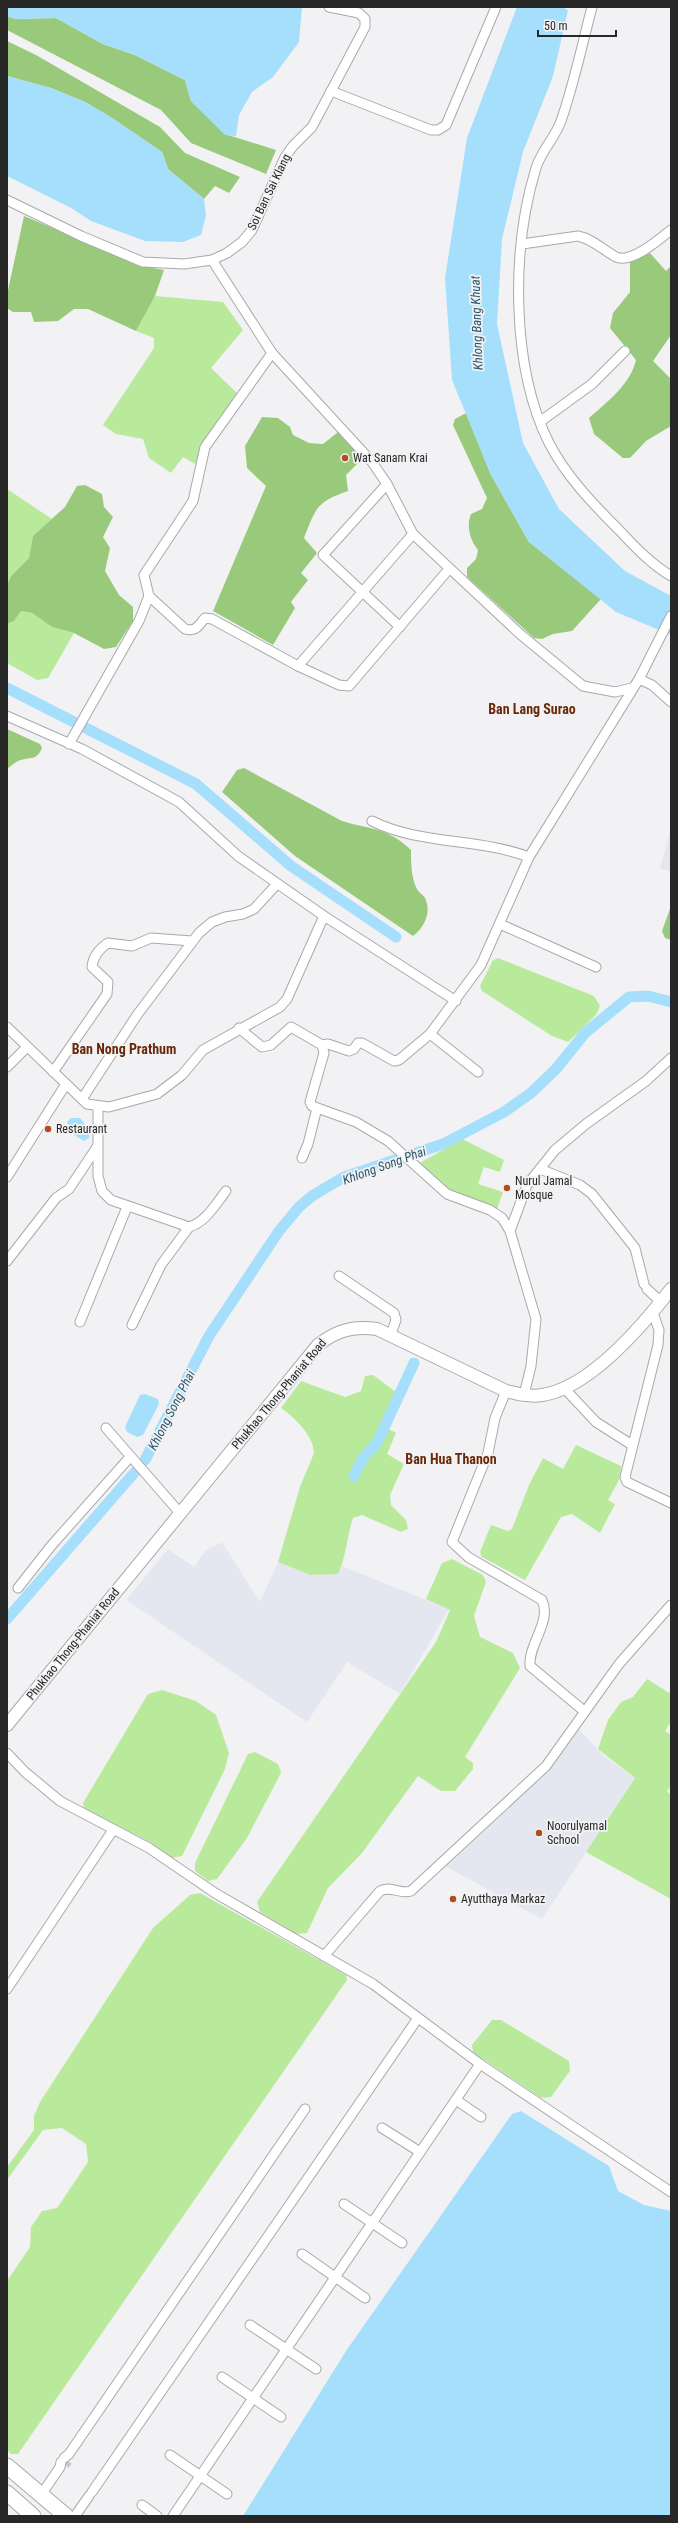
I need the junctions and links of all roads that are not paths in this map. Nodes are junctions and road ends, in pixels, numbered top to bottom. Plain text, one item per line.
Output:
1 (329, 7) edge
2 (496, 7) edge
3 (592, 7) edge
4 (331, 91) junction
5 (7, 200) edge
6 (671, 230) edge
7 (522, 244) junction
8 (212, 260) junction
9 (624, 351) dead end
10 (272, 353) junction
11 (541, 421) junction
12 (387, 484) junction
13 (413, 534) junction
14 (449, 569) junction
15 (671, 576) edge
16 (361, 592) junction
17 (148, 596) junction
18 (671, 616) edge
19 (400, 627) junction
20 (298, 666) junction
21 (639, 679) junction
22 (632, 688) junction
23 (671, 702) edge
24 (7, 716) edge
25 (71, 741) junction
26 (372, 821) dead end
27 (529, 857) junction
28 (277, 884) junction
29 (324, 916) junction
30 (500, 924) junction
31 (192, 941) junction
32 (596, 967) dead end
33 (456, 1001) junction
34 (7, 1027) edge
35 (239, 1028) junction
36 (430, 1034) junction
37 (322, 1045) junction
38 (27, 1047) junction
39 (671, 1058) edge
40 (7, 1067) edge
41 (53, 1072) junction
42 (478, 1072) dead end
43 (66, 1084) junction
44 (82, 1099) junction
45 (98, 1107) junction
46 (317, 1108) junction
47 (97, 1147) junction
48 (302, 1158) dead end
49 (540, 1169) junction
50 (7, 1177) edge
51 (226, 1191) dead end
52 (127, 1207) junction
53 (189, 1227) junction
54 (510, 1231) junction
55 (7, 1261) edge
56 (339, 1276) dead end
57 (671, 1289) edge
58 (661, 1302) junction
59 (653, 1313) junction
60 (80, 1322) dead end
61 (132, 1325) dead end
62 (391, 1334) junction
63 (564, 1388) junction
64 (506, 1391) junction
65 (524, 1395) junction
66 (106, 1428) dead end
67 (632, 1445) junction
68 (130, 1457) junction
69 (671, 1503) edge
70 (180, 1513) junction
71 (18, 1588) dead end
72 (671, 1605) edge
73 (584, 1711) junction
74 (7, 1725) edge
75 (7, 1753) edge
76 (113, 1830) junction
77 (324, 1956) junction
78 (7, 1989) edge
79 (418, 2018) junction
80 (480, 2064) junction
81 (456, 2100) junction
82 (305, 2109) dead end
83 (482, 2117) dead end
84 (382, 2128) dead end
85 (420, 2152) junction
86 (671, 2192) edge
87 (344, 2204) dead end
88 (372, 2223) junction
89 (402, 2243) dead end
90 (302, 2254) dead end
91 (335, 2277) junction
92 (365, 2298) dead end
93 (250, 2325) dead end
94 (286, 2349) junction
95 (316, 2369) dead end
96 (222, 2377) dead end
97 (253, 2398) junction
98 (281, 2417) dead end
99 (170, 2454) dead end
100 (7, 2466) edge
101 (200, 2475) junction
102 (7, 2493) edge
103 (227, 2494) dead end
104 (42, 2495) junction
105 (142, 2505) dead end
106 (66, 2515) edge
107 (33, 2516) edge
108 (157, 2516) edge
109 (173, 2516) edge

1 - 4 street, Soi Ban Sai Klang
2 - 4 street
3 - 7 street
4 - 8 street, Soi Ban Sai Klang
5 - 8 street, Soi Ban Sai Klang
6 - 7 street
7 - 11 street
8 - 10 street
9 - 11 street
10 - 12 street
10 - 17 street
11 - 15 street
12 - 13 street
12 - 16 street
13 - 14 street
13 - 16 street
14 - 19 street
14 - 22 street
16 - 19 street
16 - 20 street
17 - 20 street
17 - 25 street
18 - 21 street
19 - 20 street
21 - 22 street
21 - 23 street
22 - 27 street
24 - 25 street
25 - 28 street
26 - 27 street
27 - 30 street
28 - 29 street
28 - 31 street
29 - 33 street
29 - 35 street
30 - 32 street
30 - 33 street
31 - 41 street
31 - 44 street
33 - 36 street
34 - 38 street
35 - 37 street
35 - 45 street
36 - 37 street
36 - 42 street
37 - 46 street
38 - 40 street
38 - 41 street
39 - 49 street
41 - 43 street
43 - 44 street
43 - 50 street
44 - 45 street
45 - 47 street
46 - 48 street
46 - 54 street
47 - 52 street
47 - 55 street
49 - 54 street
49 - 58 street
51 - 53 street
52 - 53 street
52 - 60 street
53 - 61 street
54 - 65 street
56 - 62 street
57 - 58 street, Phukhao Thong-Phaniat Road
58 - 59 street, Phukhao Thong-Phaniat Road
59 - 63 street, Phukhao Thong-Phaniat Road
59 - 67 street
62 - 64 street, Phukhao Thong-Phaniat Road
62 - 70 street, Phukhao Thong-Phaniat Road
63 - 65 street, Phukhao Thong-Phaniat Road
63 - 67 street
64 - 65 street, Phukhao Thong-Phaniat Road
64 - 73 street
66 - 68 street
67 - 69 street
68 - 70 street
68 - 71 street
70 - 74 street, Phukhao Thong-Phaniat Road
72 - 73 street
73 - 77 street
75 - 76 street
76 - 77 street
76 - 78 street
77 - 79 street
79 - 80 street
79 - 106 street
80 - 81 street
80 - 86 street
81 - 83 street
81 - 85 street
82 - 104 street
84 - 85 street
85 - 88 street
87 - 88 street
88 - 89 street
88 - 91 street
90 - 91 street
91 - 92 street
91 - 94 street
93 - 94 street
94 - 95 street
94 - 97 street
96 - 97 street
97 - 98 street
97 - 101 street
99 - 101 street
100 - 104 main road
101 - 103 street
101 - 109 street
102 - 107 main road
104 - 106 main road
105 - 108 street

